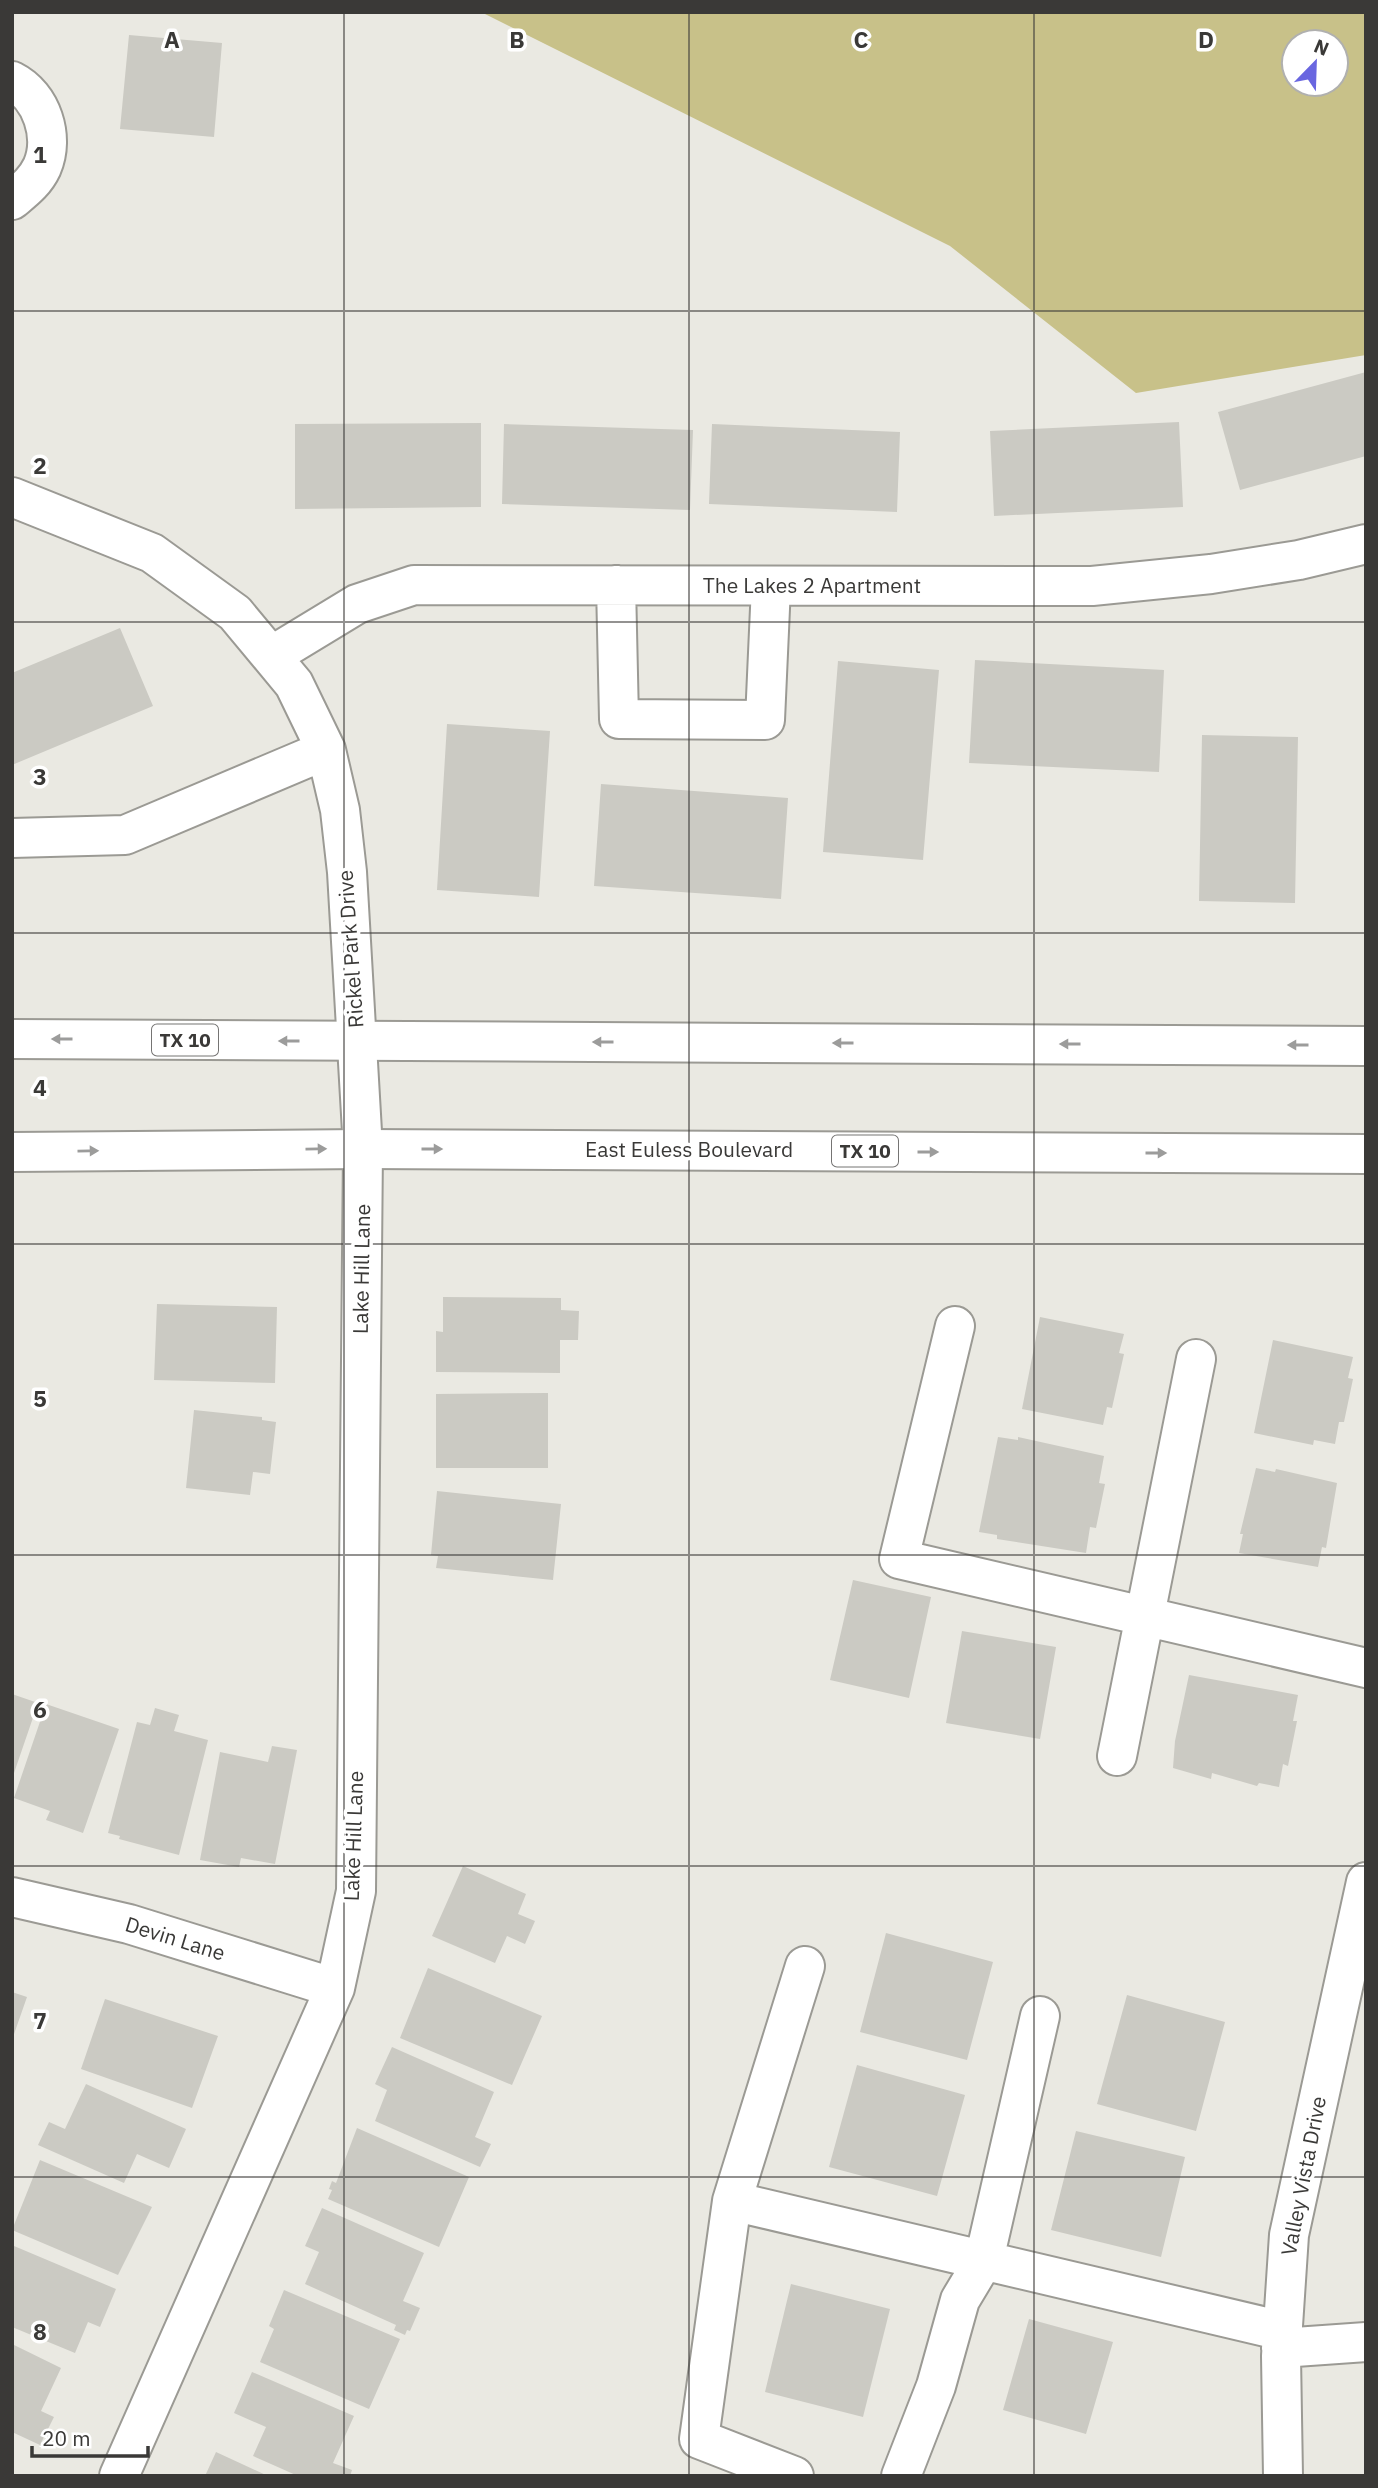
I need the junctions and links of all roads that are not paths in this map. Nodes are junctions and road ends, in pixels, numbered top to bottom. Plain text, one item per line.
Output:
1 (12, 81) edge
2 (12, 200) edge
3 (12, 496) edge
4 (1366, 544) edge
5 (616, 585) junction
6 (771, 586) junction
7 (273, 655) junction
8 (326, 750) junction
9 (12, 838) edge
10 (12, 1039) edge
11 (358, 1041) junction
12 (1366, 1046) edge
13 (363, 1149) junction
14 (12, 1152) edge
15 (1366, 1154) edge
16 (955, 1326) dead end
17 (1196, 1359) dead end
18 (1144, 1616) junction
19 (1366, 1668) edge
20 (1116, 1756) dead end
21 (1366, 1882) edge
22 (12, 1897) edge
23 (805, 1966) dead end
24 (335, 1988) junction
25 (1040, 2016) dead end
26 (732, 2201) junction
27 (984, 2260) junction
28 (1282, 2340) junction
29 (1366, 2342) edge
30 (119, 2476) edge
31 (794, 2476) edge
32 (901, 2476) edge
33 (1283, 2476) edge

1 - 2 street
3 - 7 street, Rickel Park Drive
4 - 6 street, The Lakes 2 Apartment
5 - 6 street, The Lakes 2 Apartment
5 - 6 street
5 - 7 street, The Lakes 2 Apartment
7 - 8 street, Rickel Park Drive
8 - 9 street
8 - 11 street, Rickel Park Drive
11 -> 10 street, TX 10
12 -> 11 street, TX 10
11 - 13 street, Rickel Park Drive
14 -> 13 street, East Euless Boulevard / TX 10
13 -> 15 street, East Euless Boulevard / TX 10
13 - 24 street, Lake Hill Lane
16 - 18 street
17 - 18 street
18 - 19 street
18 - 20 street
21 - 28 street, Valley Vista Drive
22 - 24 street, Devin Lane
23 - 26 street
24 - 30 street, Lake Hill Lane
25 - 27 street
26 - 27 street
26 - 31 street
27 - 28 street
27 - 32 street
28 - 29 street
28 - 33 street, Valley Vista Drive

